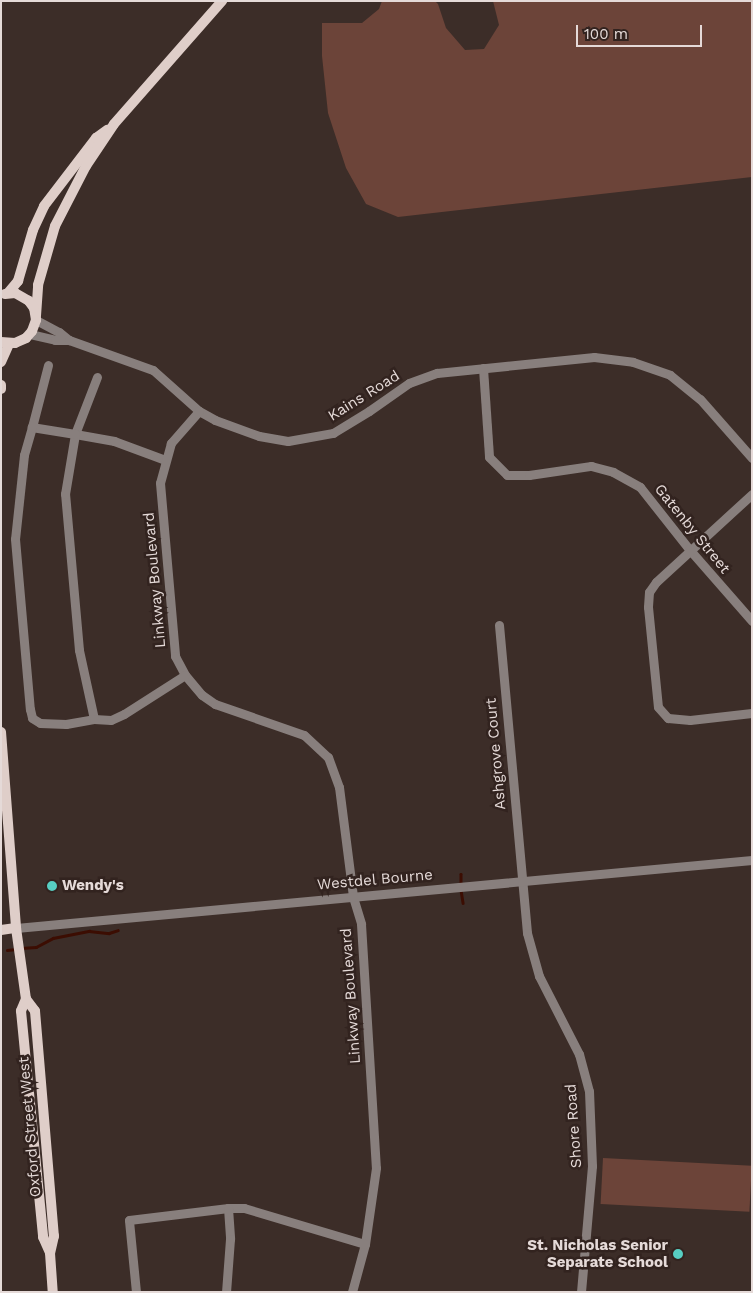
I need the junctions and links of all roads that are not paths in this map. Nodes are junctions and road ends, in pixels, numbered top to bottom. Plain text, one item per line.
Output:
1 (222, 1) edge
2 (114, 124) junction
3 (4, 294) edge
4 (36, 318) junction
5 (30, 334) junction
6 (69, 340) junction
7 (5, 343) edge
8 (1, 362) edge
9 (48, 365) dead end
10 (483, 368) junction
11 (97, 377) dead end
12 (1, 385) edge
13 (1, 389) edge
14 (199, 411) junction
15 (32, 427) junction
16 (75, 434) junction
17 (752, 458) edge
18 (165, 460) junction
19 (752, 494) edge
20 (689, 549) junction
21 (752, 621) edge
22 (499, 625) dead end
23 (185, 675) junction
24 (752, 713) edge
25 (94, 719) junction
26 (1, 732) edge
27 (752, 860) edge
28 (523, 881) junction
29 (353, 897) junction
30 (16, 928) junction
31 (1, 930) edge
32 (228, 1208) junction
33 (365, 1244) junction
34 (53, 1292) edge
35 (136, 1292) edge
36 (226, 1292) edge
37 (352, 1292) edge
38 (581, 1292) edge

1 - 2 main road
2 - 3 main road
2 - 4 main road
3 - 4 main road
4 - 5 main road
4 - 6 street, Kains Road
5 - 6 street, Kains Road
5 - 7 main road
6 - 14 street, Kains Road
7 - 8 main road
9 - 15 street
10 - 14 street, Kains Road
10 - 17 street, Kains Road
10 - 20 street, Gatenby Street
11 - 16 street
12 - 13 main road
14 - 18 street, Linkway Boulevard
15 - 16 street
15 - 25 street
16 - 18 street
16 - 25 street
18 - 23 street, Linkway Boulevard
19 - 20 street
20 - 21 street, Gatenby Street
20 - 24 street
22 - 28 street, Ashgrove Court
23 - 25 street
23 - 29 street, Linkway Boulevard
26 - 30 main road, Oxford Street West
27 - 28 street, Westdel Bourne
28 - 29 street, Westdel Bourne
28 - 38 street, Shore Road
29 - 30 street, Westdel Bourne
29 - 33 street, Linkway Boulevard
30 - 31 main road, Westdel Bourne
30 - 34 main road, Oxford Street West
32 - 33 street
32 - 35 street
32 - 36 street
33 - 37 street, Linkway Boulevard

